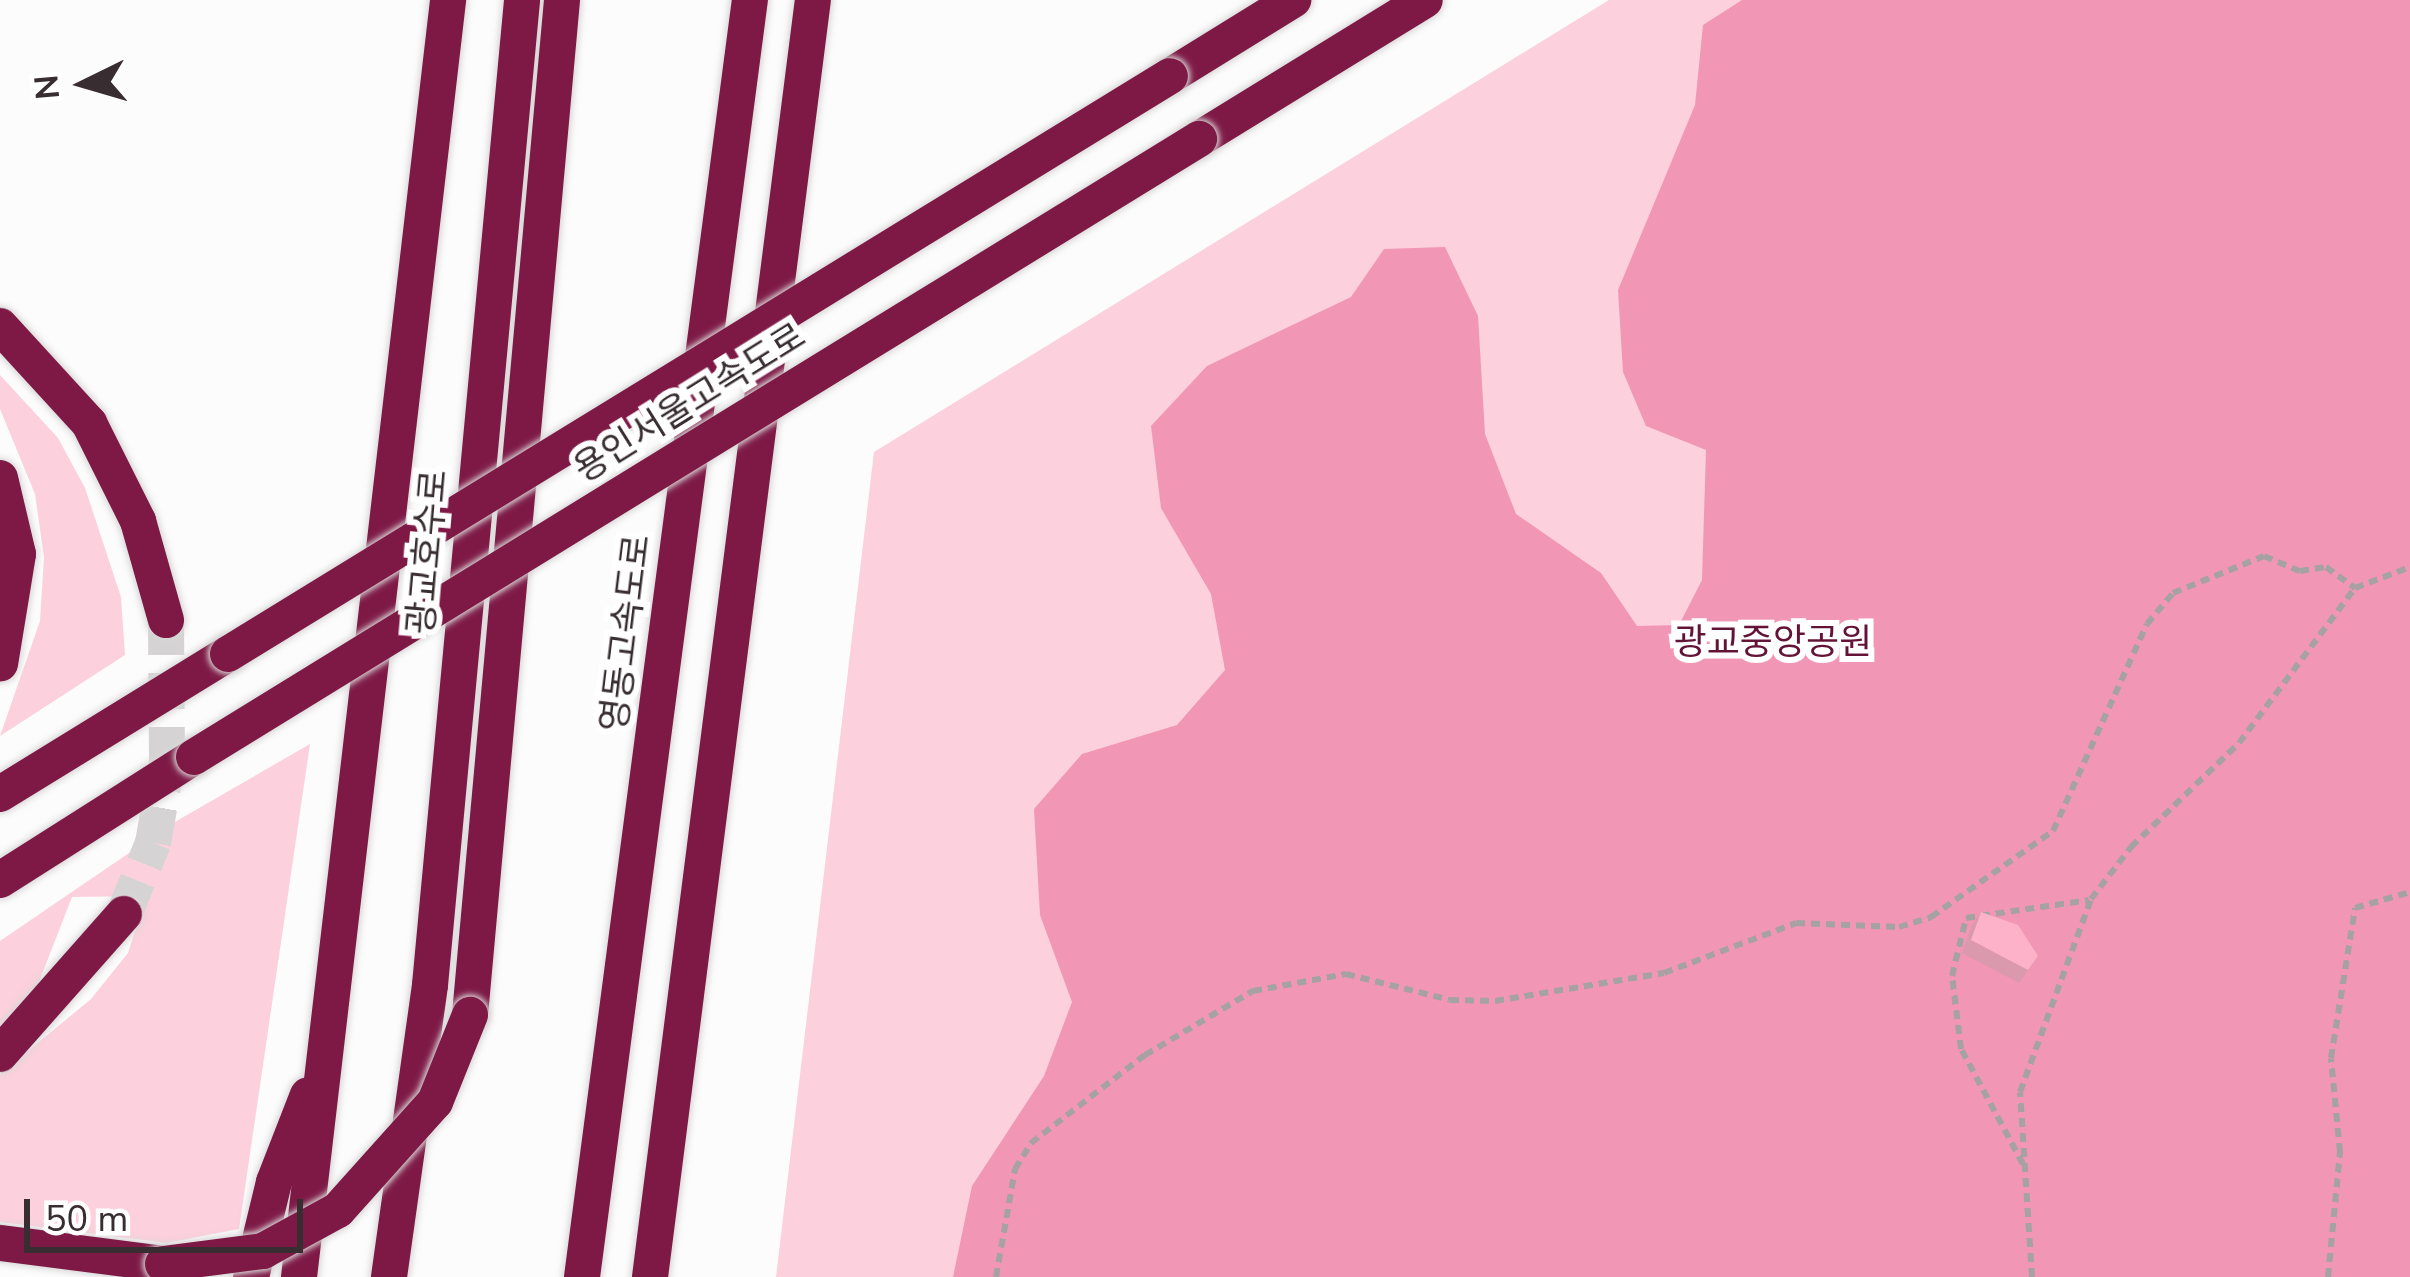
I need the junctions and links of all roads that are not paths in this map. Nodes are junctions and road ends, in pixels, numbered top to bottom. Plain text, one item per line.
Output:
1 (448, 0) edge
2 (522, 0) edge
3 (562, 0) edge
4 (750, 0) edge
5 (814, 0) edge
6 (1293, 0) edge
7 (1425, 0) edge
8 (0, 326) edge
9 (0, 478) edge
10 (166, 620) tunnel mouth
11 (0, 664) edge
12 (0, 794) edge
13 (0, 880) edge
14 (124, 914) tunnel mouth
15 (327, 1047) junction
16 (0, 1054) edge
17 (0, 1243) edge
18 (250, 1277) edge
19 (298, 1277) edge
20 (389, 1277) edge
21 (582, 1277) edge
22 (650, 1277) edge

1 - 15 highway, 광교호수로
2 - 20 highway, 광교호수로
3 - 17 highway, bridge
4 - 21 highway, 영동고속도로
5 - 22 highway
6 - 12 highway, 용인서울고속도로, bridge
7 - 13 highway, 용인서울고속도로, bridge
8 - 10 highway
9 - 11 highway
14 - 16 highway
15 - 18 highway
15 - 19 highway

